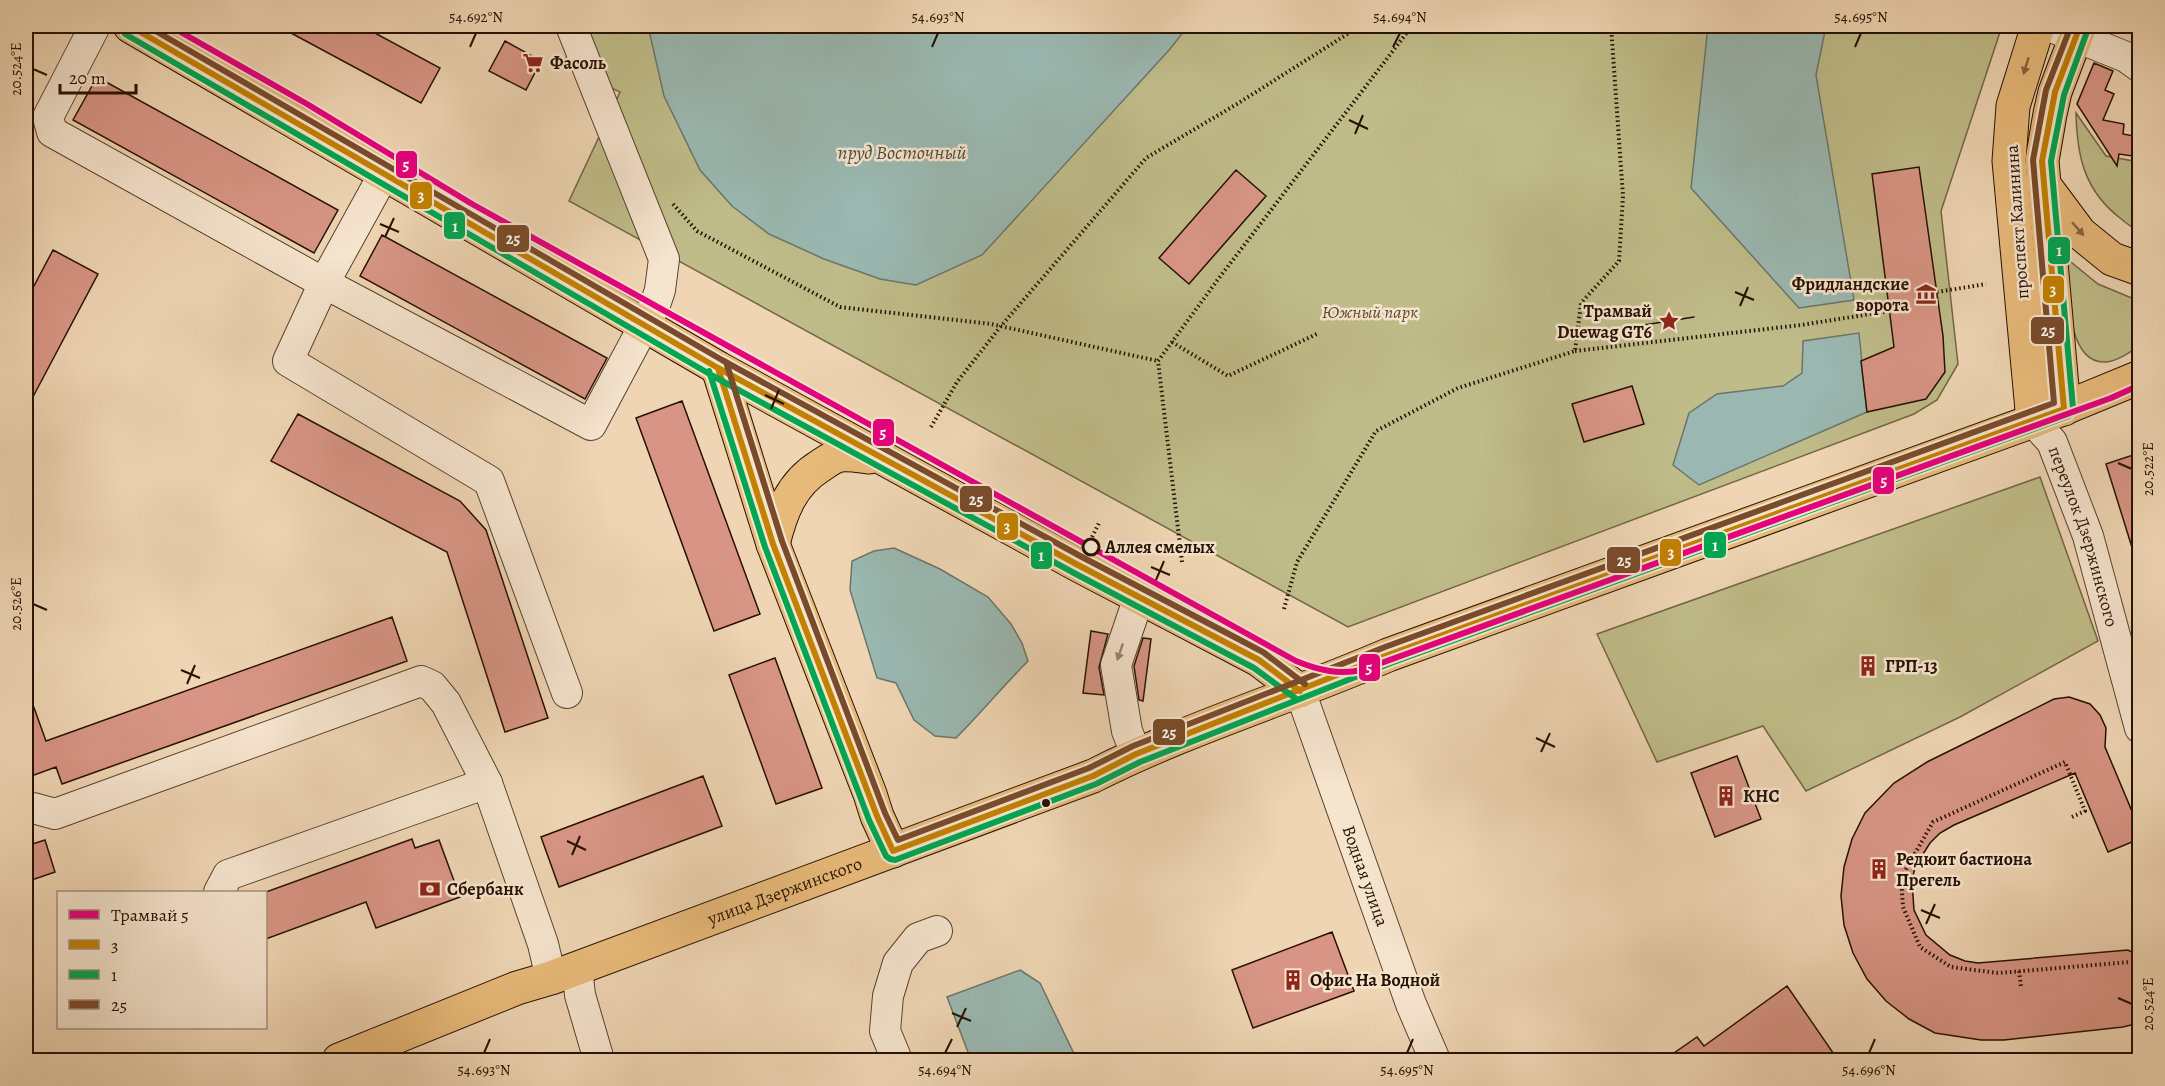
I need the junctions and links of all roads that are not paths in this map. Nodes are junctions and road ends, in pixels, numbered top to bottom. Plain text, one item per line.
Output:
1 (95, 26) edge
2 (130, 26) edge
3 (571, 26) edge
4 (2038, 26) edge
5 (2068, 29) edge
6 (2139, 67) edge
7 (2013, 106) junction
8 (384, 174) junction
9 (2043, 183) junction
10 (2139, 269) edge
11 (324, 283) junction
12 (644, 325) junction
13 (718, 368) junction
14 (2136, 377) edge
15 (2064, 409) junction
16 (2033, 421) junction
17 (871, 452) junction
18 (772, 543) junction
19 (1139, 597) junction
20 (1300, 691) junction
21 (567, 693) dead end
22 (2139, 728) edge
23 (1136, 754) junction
24 (487, 783) junction
25 (26, 810) edge
26 (893, 851) junction
27 (220, 891) edge
28 (937, 931) dead end
29 (564, 973) junction
30 (339, 1060) edge
31 (599, 1060) edge
32 (897, 1060) edge
33 (1435, 1060) edge

1 - 11 street
2 - 8 main road
3 - 12 street
4 -> 7 main road, проспект Калинина
5 - 6 street
5 - 9 main road, проспект Калинина
7 - 9 main road
7 - 16 main road, проспект Калинина
8 - 11 street
8 - 12 main road
9 -> 10 main road
9 - 15 main road, проспект Калинина
11 - 12 street
11 - 21 street
12 - 13 main road
13 - 17 main road
13 - 18 main road
14 - 15 main road, улица Дзержинского
15 - 16 main road, улица Дзержинского
16 - 20 main road, улица Дзержинского
16 - 22 street, переулок Дзержинского
17 - 18 main road
17 - 19 main road
18 - 26 main road
19 - 20 main road
19 -> 23 street
20 - 23 main road, улица Дзержинского
20 - 33 street, Водная улица
23 - 26 main road, улица Дзержинского
24 - 25 street
24 - 27 street
24 - 29 street
26 - 29 main road, улица Дзержинского
28 - 32 street
29 - 30 main road, улица Дзержинского
29 - 31 street

